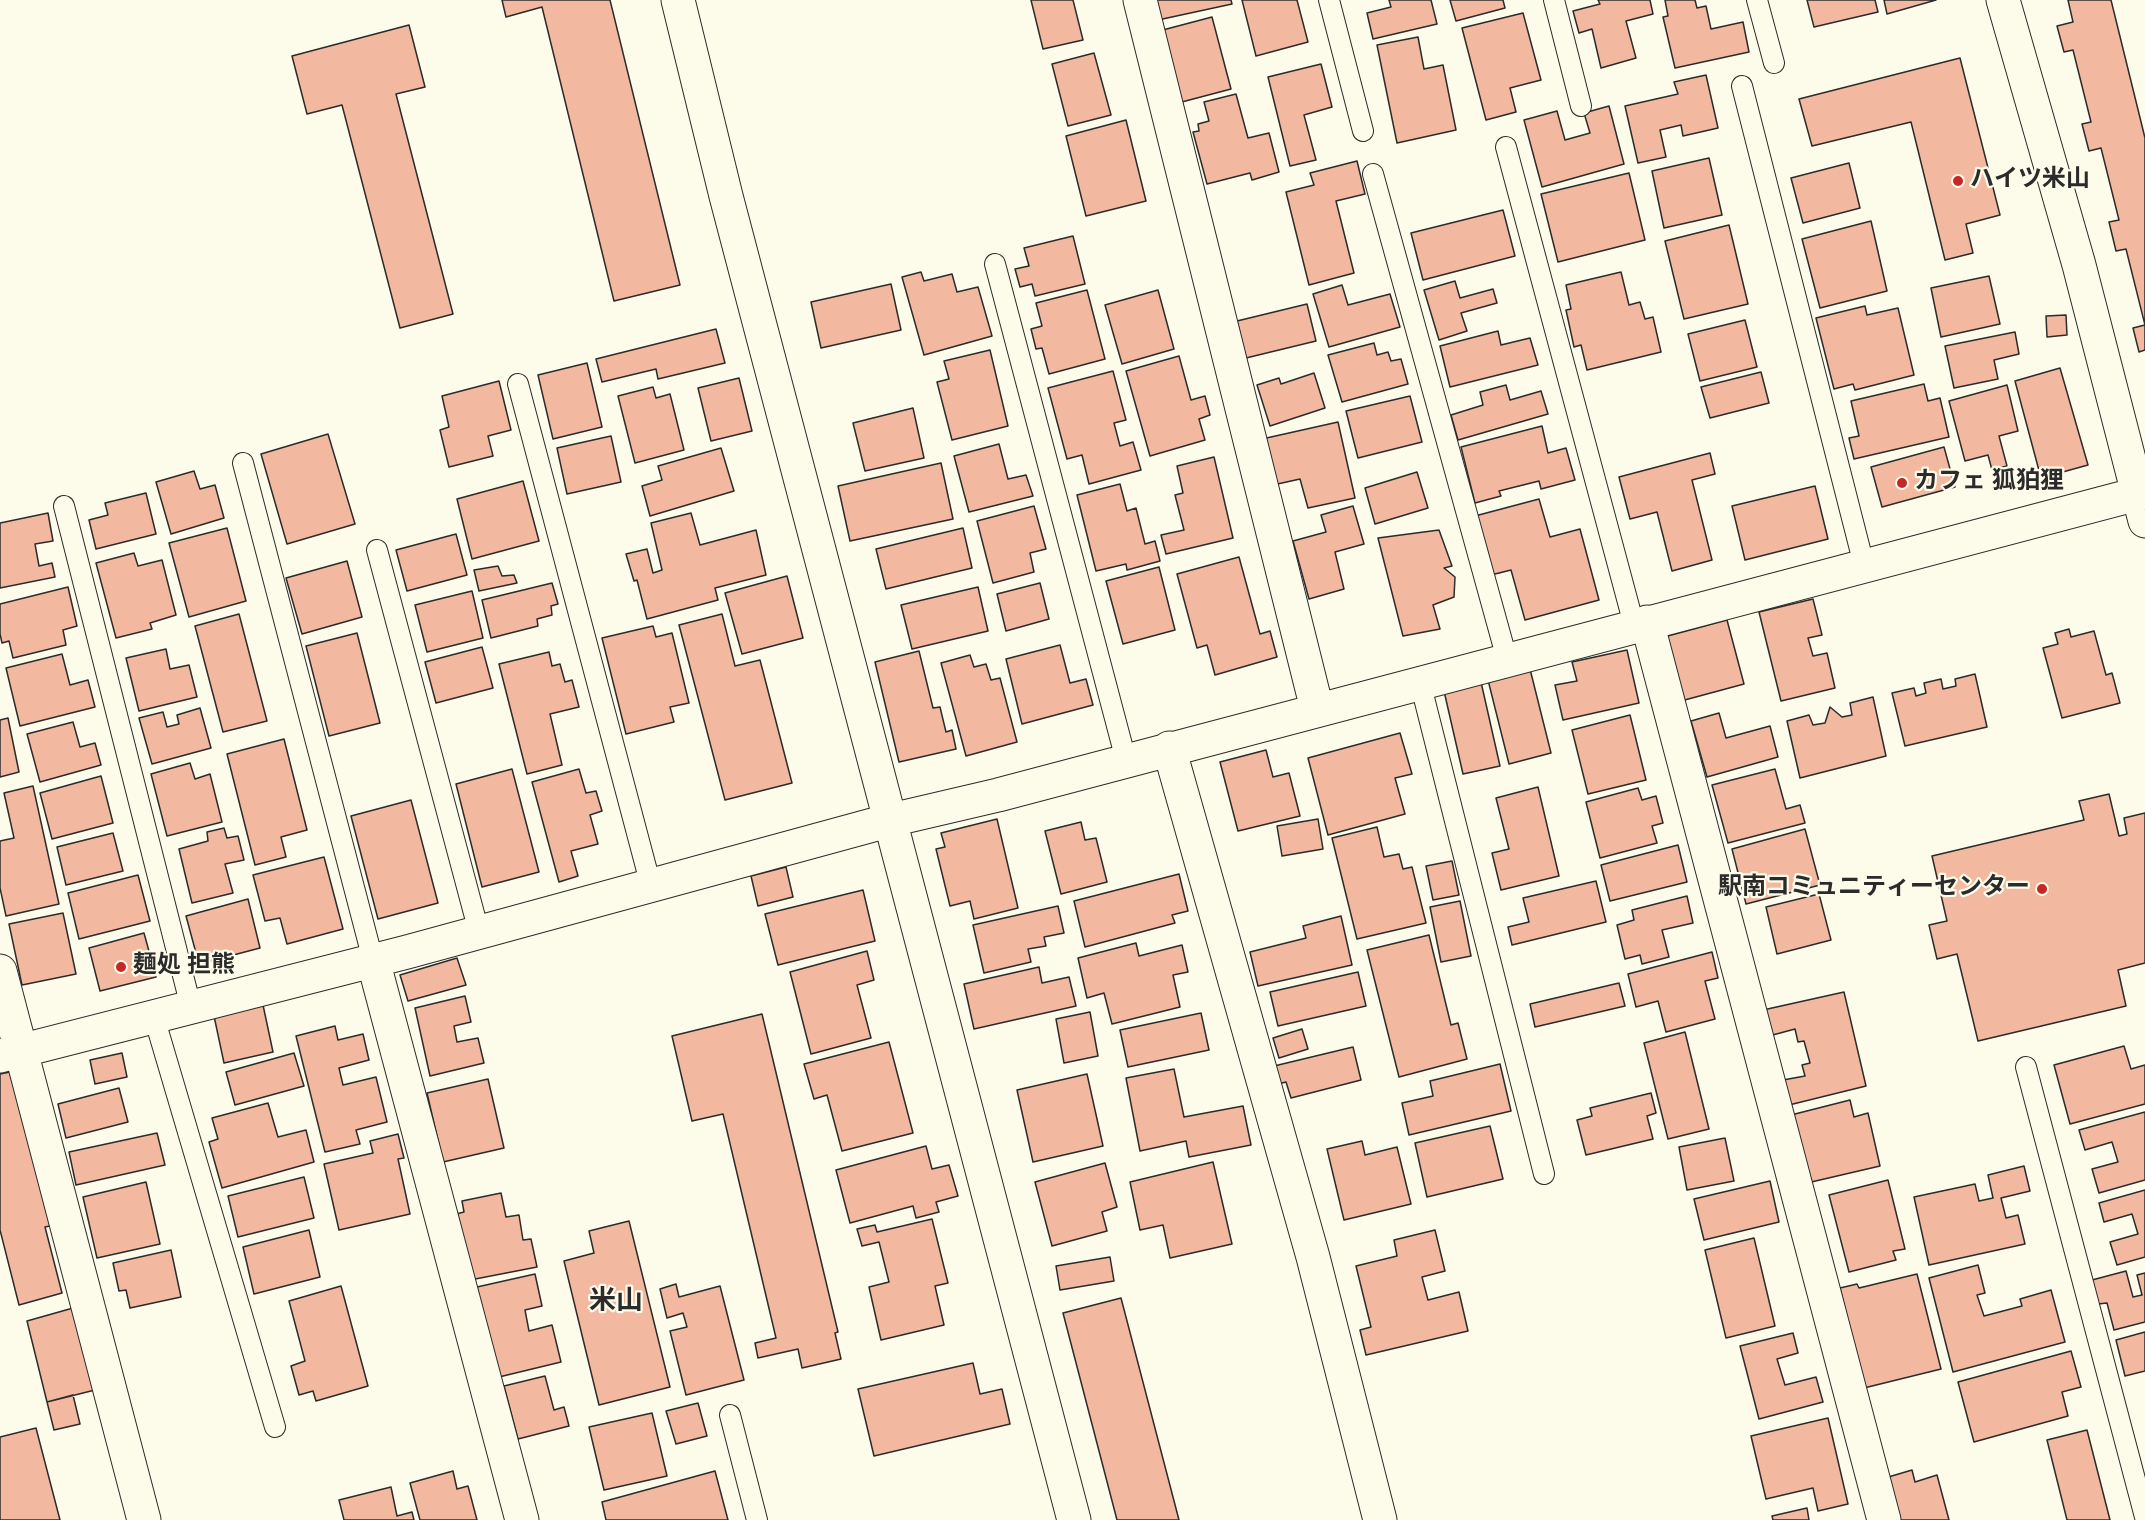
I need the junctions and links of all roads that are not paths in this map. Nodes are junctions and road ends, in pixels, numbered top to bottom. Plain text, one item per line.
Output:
1 (678, 0) edge
2 (1140, 0) edge
3 (1329, 0) edge
4 (1554, 0) edge
5 (1757, 0) edge
6 (2003, 0) edge
7 (1774, 63) dead end
8 (1742, 86) dead end
9 (1581, 106) dead end
10 (1363, 130) dead end
11 (1506, 147) dead end
12 (1373, 174) dead end
13 (995, 264) dead end
14 (518, 384) dead end
15 (243, 463) dead end
16 (2143, 502) edge
17 (64, 506) dead end
18 (377, 550) dead end
19 (1864, 565) junction
20 (1641, 624) junction
21 (1507, 659) junction
22 (1420, 682) junction
23 (1317, 709) junction
24 (1168, 748) junction
25 (1126, 760) junction
26 (891, 820) junction
27 (651, 885) junction
28 (478, 932) junction
29 (373, 960) junction
30 (0, 971) edge
31 (191, 1007) junction
32 (154, 1017) junction
33 (10, 1053) edge
34 (2026, 1067) dead end
35 (1544, 1174) dead end
36 (730, 1415) dead end
37 (275, 1427) dead end
38 (2145, 1517) edge
39 (144, 1520) edge
40 (522, 1520) edge
41 (757, 1520) edge
42 (1074, 1520) edge
43 (1380, 1520) edge
44 (1884, 1520) edge

1 - 26 street
2 - 23 street
3 - 10 lane
4 - 9 lane
5 - 7 lane
6 - 16 street
8 - 19 lane
11 - 20 lane
12 - 21 lane
13 - 25 lane
14 - 27 lane
15 - 29 lane
16 - 19 street
17 - 31 lane
18 - 28 lane
19 - 20 street
20 - 21 street
20 - 44 street
21 - 22 street
22 - 23 street
22 - 35 lane
23 - 24 street
24 - 25 street
24 - 43 street
25 - 26 street
26 - 27 street
26 - 42 street
27 - 28 street
28 - 29 street
29 - 31 street
29 - 40 street
30 - 33 street
31 - 32 street
32 - 33 street
32 - 37 lane
33 - 39 street
34 - 38 lane
36 - 41 lane

